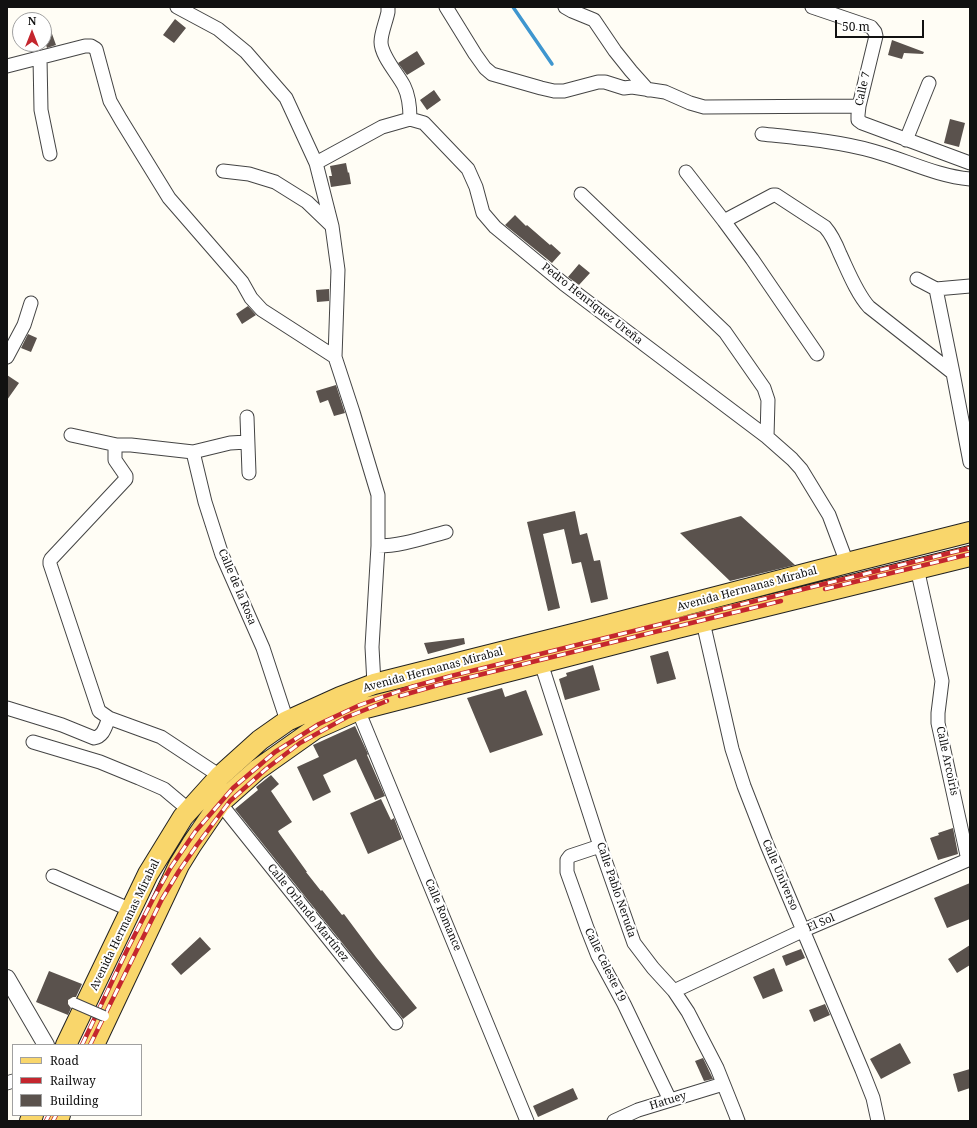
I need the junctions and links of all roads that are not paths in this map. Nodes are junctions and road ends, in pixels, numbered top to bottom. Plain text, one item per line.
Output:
1 (176, 7) edge
2 (388, 7) edge
3 (446, 7) edge
4 (565, 7) edge
5 (588, 7) edge
6 (812, 7) edge
7 (594, 20) junction
8 (40, 58) junction
9 (7, 66) edge
10 (929, 83) dead end
11 (648, 90) junction
12 (859, 106) junction
13 (410, 119) junction
14 (762, 134) dead end
15 (906, 140) junction
16 (50, 154) dead end
17 (316, 162) junction
18 (970, 163) edge
19 (223, 171) dead end
20 (686, 172) dead end
21 (970, 179) edge
22 (581, 194) dead end
23 (724, 221) junction
24 (332, 226) junction
25 (917, 279) dead end
26 (970, 286) edge
27 (936, 289) junction
28 (31, 303) dead end
29 (817, 354) dead end
30 (7, 357) edge
31 (335, 357) junction
32 (953, 373) junction
33 (247, 418) dead end
34 (71, 435) dead end
35 (767, 437) junction
36 (247, 442) junction
37 (117, 445) junction
38 (193, 452) junction
39 (970, 462) edge
40 (249, 473) dead end
41 (446, 532) dead end
42 (970, 532) edge
43 (378, 546) junction
44 (970, 556) edge
45 (847, 563) junction
46 (917, 568) junction
47 (703, 622) junction
48 (541, 663) junction
49 (374, 684) junction
50 (7, 708) edge
51 (358, 710) junction
52 (109, 718) junction
53 (287, 721) junction
54 (33, 742) dead end
55 (220, 776) junction
56 (220, 803) junction
57 (189, 810) junction
58 (600, 846) junction
59 (969, 859) edge
60 (53, 876) dead end
61 (131, 910) junction
62 (804, 930) junction
63 (7, 978) edge
64 (674, 991) junction
65 (74, 1003) dead end
66 (104, 1016) dead end
67 (396, 1023) dead end
68 (45, 1044) edge
69 (66, 1044) edge
70 (94, 1044) edge
71 (723, 1084) junction
72 (670, 1100) junction
73 (527, 1121) edge
74 (614, 1121) edge
75 (738, 1121) edge
76 (878, 1121) edge

1 - 17 street
2 - 13 street
3 - 11 street
4 - 7 street
5 - 7 street
6 - 12 street, Calle 7
7 - 11 street
8 - 9 street
8 - 16 street
8 - 31 street
10 - 15 street
11 - 12 street
12 - 15 street, Calle 7
13 - 17 street
13 - 35 street, Pedro Henriquez Ureña
14 - 21 street
15 - 18 street, Calle 7
17 - 24 street
19 - 24 street
20 - 23 street
22 - 35 street
23 - 29 street
23 - 32 street
24 - 31 street
25 - 27 street
26 - 27 street
27 - 32 street
28 - 30 street
31 - 43 street
32 - 39 street
33 - 36 street
34 - 37 street
35 - 45 street, Pedro Henriquez Ureña
36 - 38 street
36 - 40 street
37 - 38 street
37 - 52 street
38 - 53 street, Calle de la Rosa
41 - 43 street
42 - 45 main road, Avenida Hermanas Mirabal
43 - 49 street
44 - 46 main road, Avenida Hermanas Mirabal
45 - 49 main road, Avenida Hermanas Mirabal
46 - 47 main road, Avenida Hermanas Mirabal
46 - 59 street, Calle Arcoiris
47 - 48 main road, Avenida Hermanas Mirabal
47 - 62 street, Calle Universo
48 - 51 main road, Avenida Hermanas Mirabal
48 - 58 street, Calle Pablo Neruda
49 - 53 main road, Avenida Hermanas Mirabal
50 - 52 street
51 - 56 main road, Avenida Hermanas Mirabal
51 - 73 street, Calle Romance
52 - 55 street
53 - 55 main road, Avenida Hermanas Mirabal
54 - 57 street
55 - 57 main road, Avenida Hermanas Mirabal
56 - 67 street, Calle Orlando Martínez
56 - 70 main road, Avenida Hermanas Mirabal
57 - 61 main road, Avenida Hermanas Mirabal
58 - 64 street, Calle Pablo Neruda
58 - 72 street, Calle Celeste 19
59 - 62 street, El Sol
60 - 61 street
61 - 69 main road, Avenida Hermanas Mirabal
62 - 64 street, El Sol
62 - 76 street, Calle Universo
63 - 68 street
64 - 71 street, Calle Pablo Neruda
65 - 66 street, bridge
71 - 72 street, Hatuey
71 - 75 street, Calle Pablo Neruda
72 - 74 street, Hatuey

